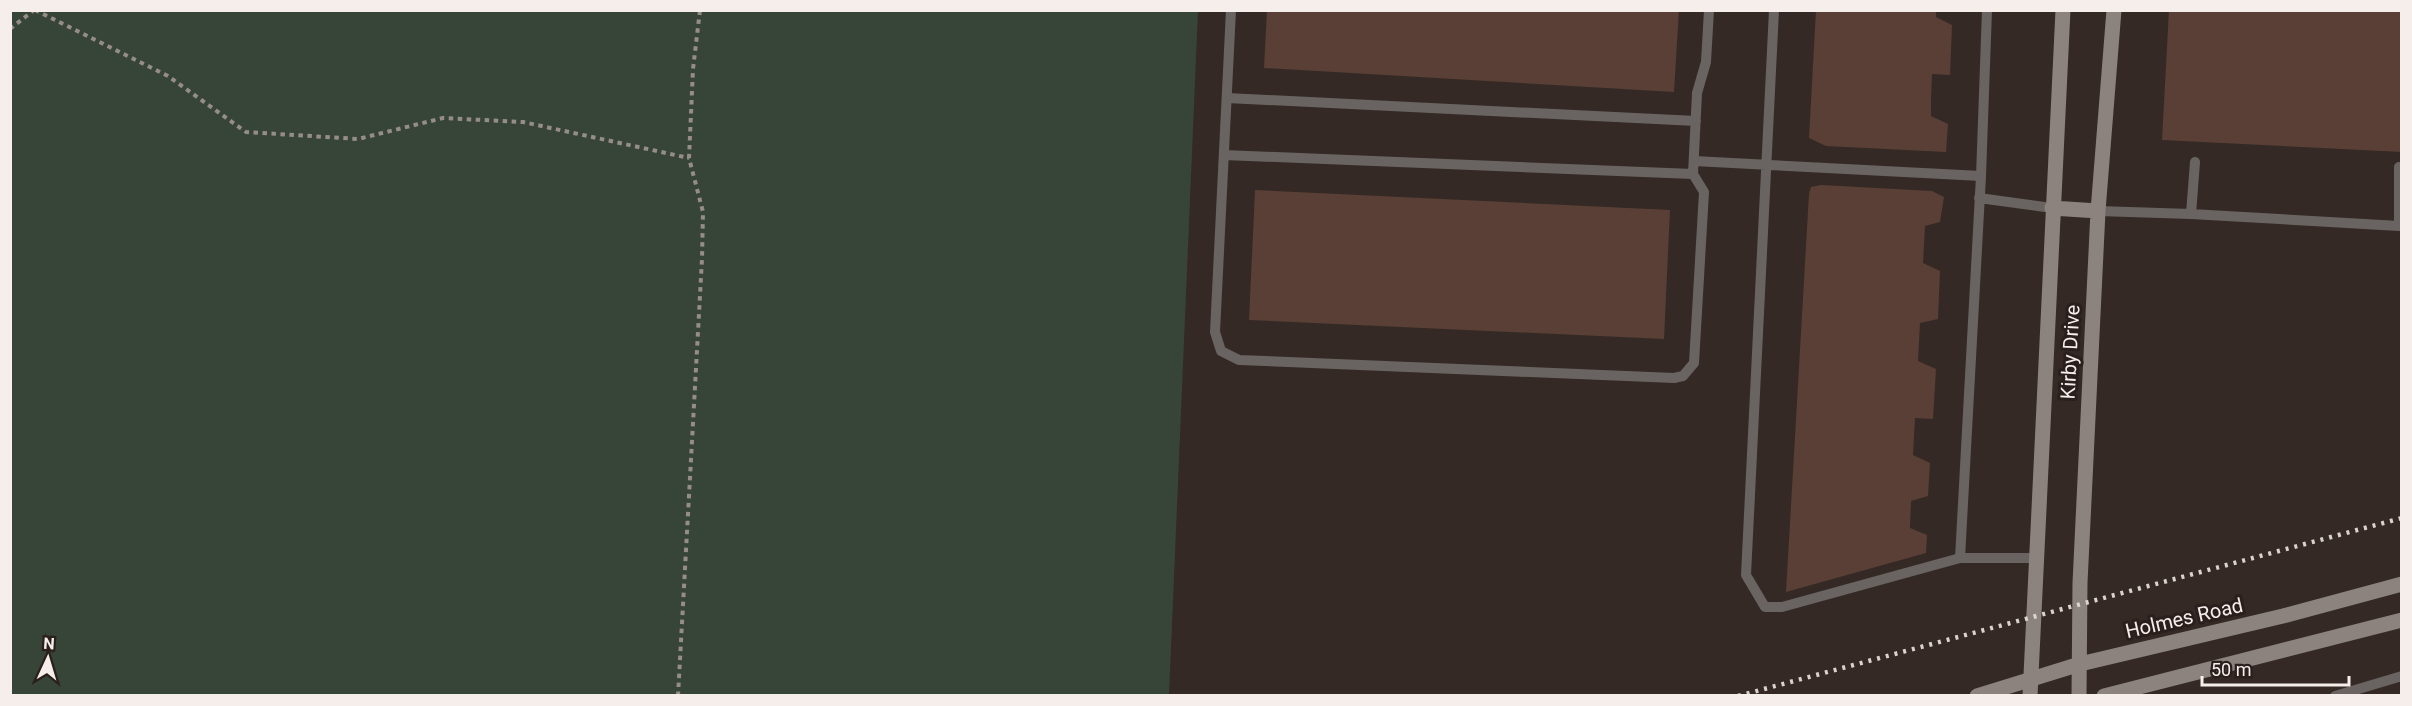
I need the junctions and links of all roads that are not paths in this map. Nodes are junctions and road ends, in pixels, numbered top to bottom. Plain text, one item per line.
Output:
1 (1231, 10) edge
2 (1709, 10) edge
3 (1774, 10) edge
4 (1987, 10) edge
5 (2062, 10) edge
6 (2114, 10) edge
7 (1227, 98) junction
8 (1696, 121) junction
9 (1224, 155) junction
10 (1694, 161) junction
11 (2195, 162) dead end
12 (1767, 166) junction
13 (2399, 167) dead end
14 (1693, 174) junction
15 (1981, 176) junction
16 (1979, 198) junction
17 (2052, 208) junction
18 (2098, 211) junction
19 (2191, 214) junction
20 (1960, 558) junction
21 (2039, 558) junction
22 (2402, 585) edge
23 (2402, 620) edge
24 (2080, 664) junction
25 (2402, 676) edge
26 (2030, 678) junction
27 (1977, 696) edge
28 (2031, 696) edge
29 (2079, 696) edge
30 (2104, 696) edge
31 (2334, 696) edge

1 - 7 lane
2 - 8 lane
3 - 12 lane
4 - 15 lane
5 - 17 main road, Kirby Drive
6 - 18 main road, Kirby Drive
7 - 8 lane
7 - 9 lane
8 - 10 lane
9 - 14 lane
9 - 14 lane
10 - 12 lane
10 - 14 lane
11 - 19 lane
12 - 15 lane
12 - 20 lane
13 - 19 lane
15 - 16 lane
16 - 17 lane
16 - 20 lane
17 - 18 main road
17 - 21 main road, Kirby Drive
18 - 19 lane
18 - 24 main road, Kirby Drive
20 - 21 lane
21 - 26 main road, Kirby Drive
22 - 24 main road, Holmes Road
23 - 30 main road
24 - 26 main road, Holmes Road
24 - 29 main road, Kirby Drive
25 - 31 lane
26 - 27 main road, Holmes Road
26 - 28 main road, Kirby Drive

